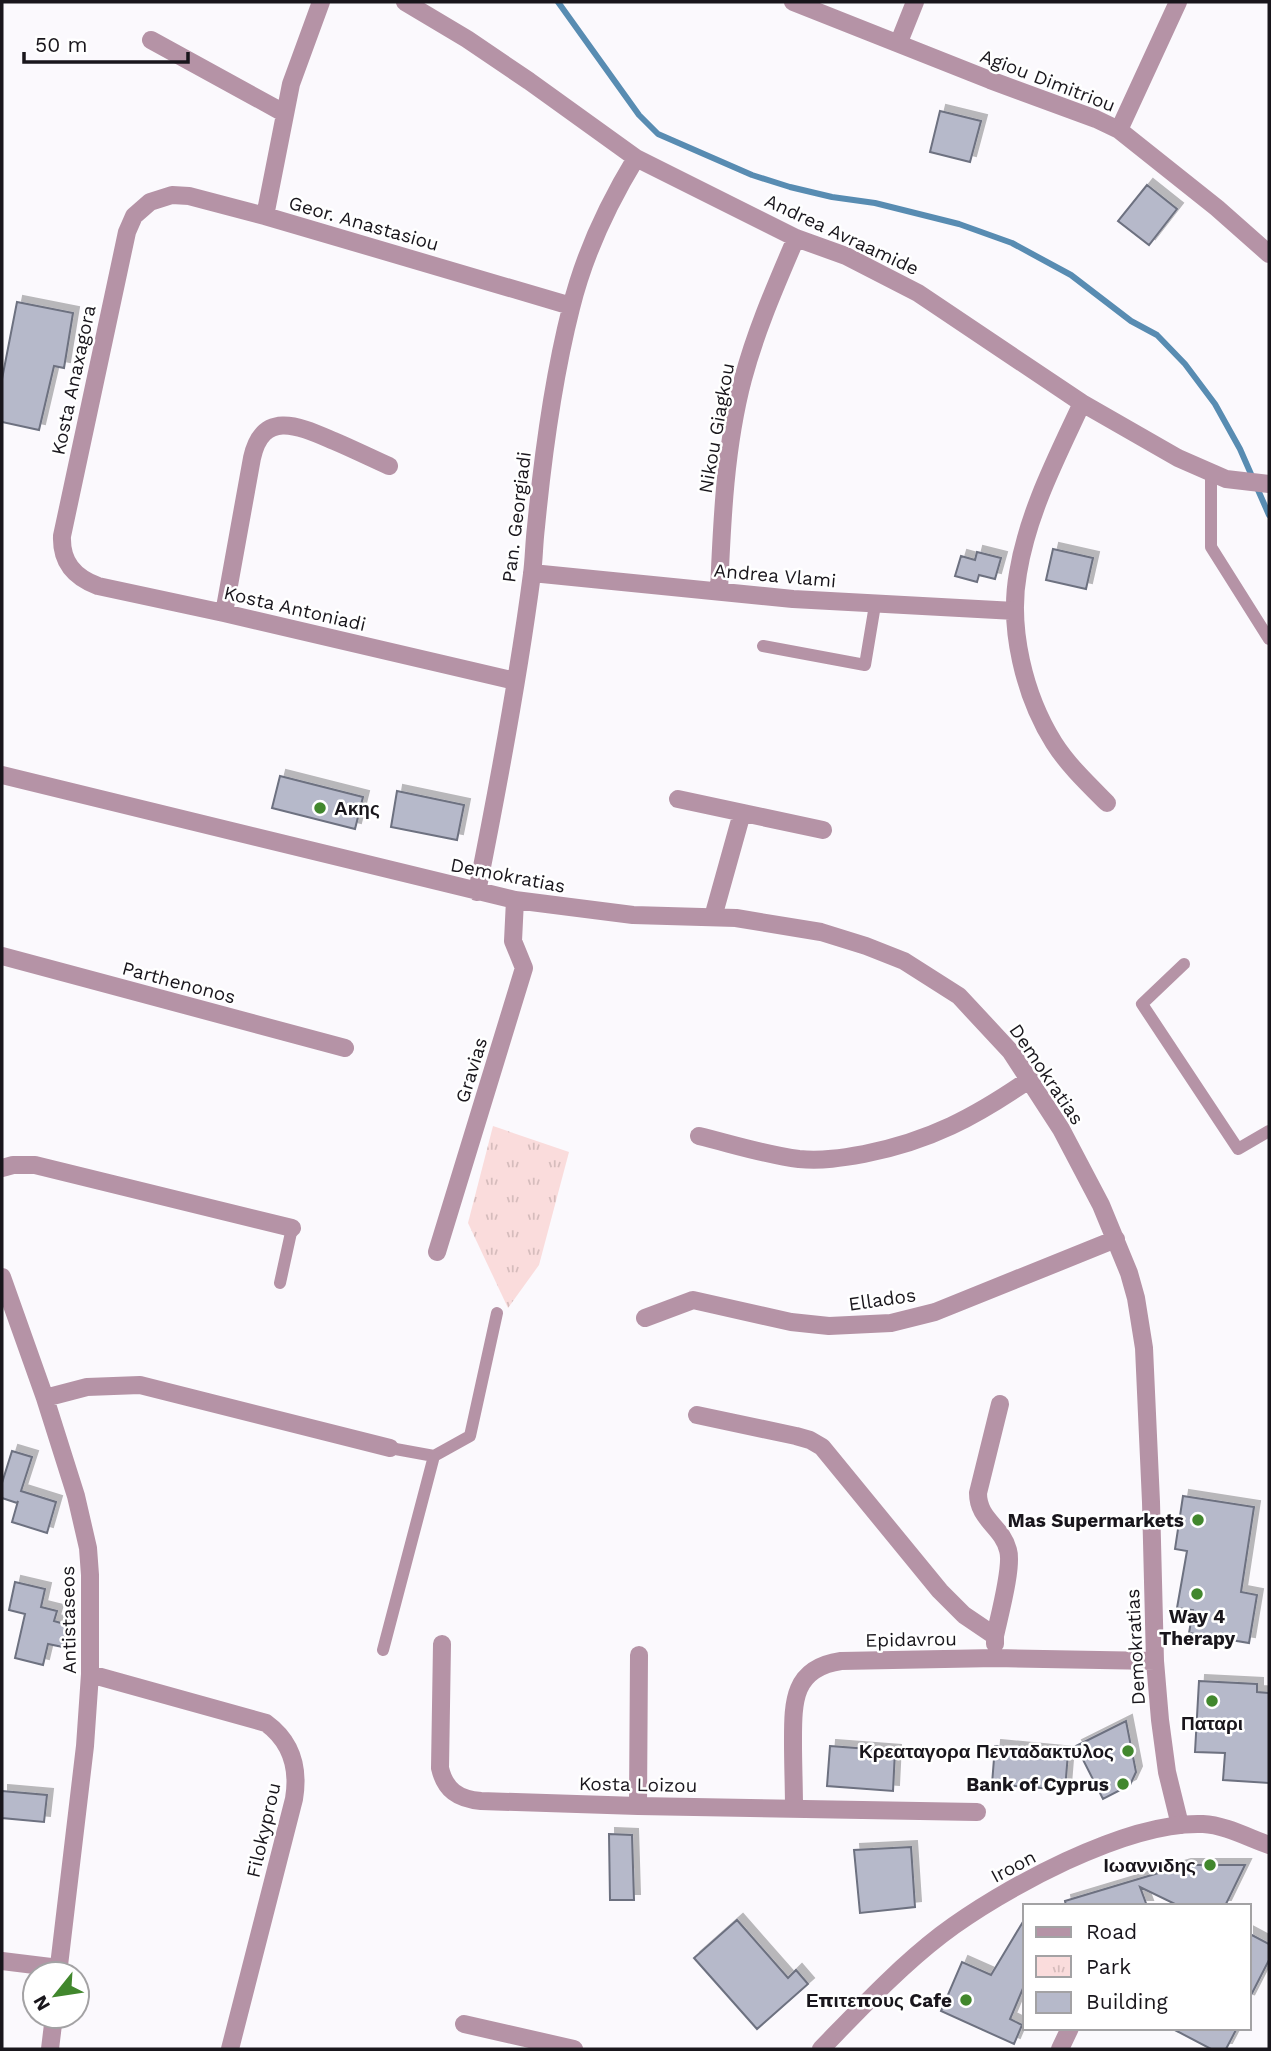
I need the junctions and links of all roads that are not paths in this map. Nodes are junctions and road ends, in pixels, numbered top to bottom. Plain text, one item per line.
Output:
1 (321, 2) edge
2 (405, 2) edge
3 (793, 2) edge
4 (915, 2) edge
5 (1178, 2) edge
6 (150, 40) dead end
7 (899, 42) junction
8 (284, 113) junction
9 (1119, 130) junction
10 (636, 158) junction
11 (145, 205) joint
12 (265, 216) junction
13 (796, 239) junction
14 (1269, 254) edge
15 (571, 306) junction
16 (1083, 402) junction
17 (389, 466) dead end
18 (1211, 473) junction
19 (1269, 484) edge
20 (70, 568) joint
21 (532, 573) junction
22 (719, 591) junction
23 (875, 604) junction
24 (1015, 611) junction
25 (224, 613) junction
26 (1269, 639) edge
27 (763, 646) dead end
28 (515, 681) junction
29 (2, 775) edge
30 (678, 799) dead end
31 (1107, 803) dead end
32 (742, 813) junction
33 (823, 830) dead end
34 (477, 892) junction
35 (515, 900) junction
36 (713, 917) junction
37 (2, 956) edge
38 (1184, 964) dead end
39 (345, 1048) dead end
40 (1030, 1079) junction
41 (1269, 1131) edge
42 (699, 1136) dead end
43 (2, 1168) edge
44 (292, 1228) joint
45 (1116, 1239) junction
46 (437, 1252) dead end
47 (2, 1277) edge
48 (280, 1283) dead end
49 (497, 1313) dead end
50 (645, 1318) dead end
51 (45, 1398) junction
52 (1000, 1404) dead end
53 (697, 1415) dead end
54 (390, 1448) joint
55 (434, 1456) junction
56 (995, 1636) junction
57 (442, 1644) dead end
58 (383, 1650) dead end
59 (639, 1655) dead end
60 (996, 1658) junction
61 (1155, 1661) junction
62 (90, 1674) junction
63 (638, 1806) junction
64 (794, 1809) junction
65 (977, 1812) dead end
66 (1180, 1825) junction
67 (1269, 1845) edge
68 (60, 1960) edge
69 (2, 1961) edge
70 (21, 1964) edge
71 (464, 2024) dead end
72 (52, 2030) edge
73 (1069, 2030) edge
74 (50, 2049) edge
75 (230, 2049) edge
76 (574, 2049) edge
77 (821, 2049) edge
78 (1060, 2049) edge

1 - 8 street
2 - 10 street, Andrea Avraamide
3 - 7 street, Agiou Dimitriou
4 - 7 street
5 - 9 street
6 - 8 street
7 - 9 street, Agiou Dimitriou
8 - 12 street
9 - 14 street, Agiou Dimitriou
10 - 13 street, Andrea Avraamide
10 - 15 street, Pan. Georgiadi
11 - 12 street, Geor. Anastasiou
11 - 20 street, Kosta Anaxagora
12 - 15 street, Geor. Anastasiou
13 - 16 street, Andrea Avraamide
13 - 22 street, Nikou Giagkou
15 - 21 street, Pan. Georgiadi
16 - 18 street, Andrea Avraamide
16 - 24 street
17 - 25 street
18 - 19 street, Andrea Avraamide
18 - 26 lane
20 - 25 street, Kosta Antoniadi
21 - 22 street, Andrea Vlami
21 - 28 street, Pan. Georgiadi
22 - 23 street, Andrea Vlami
23 - 24 street, Andrea Vlami
23 - 27 lane
24 - 31 street
25 - 28 street, Kosta Antoniadi
28 - 34 street, Pan. Georgiadi
29 - 34 street, Demokratias
30 - 32 street
32 - 33 street
32 - 36 street
34 - 35 street, Demokratias
35 - 36 street, Demokratias
35 - 46 street, Gravias
36 - 40 street, Demokratias
37 - 39 street, Parthenonos
38 - 41 lane
40 - 42 street
40 - 45 street, Demokratias
43 - 44 street
44 - 48 lane
45 - 50 street, Ellados
45 - 61 street, Demokratias
47 - 51 street, Antistaseos
49 - 55 lane
51 - 54 street
51 - 62 street, Antistaseos
52 - 56 street
53 - 56 street
54 - 55 lane
55 - 58 lane
56 - 60 street
57 - 63 street, Kosta Loizou
59 - 63 street
60 - 61 street, Epidavrou
60 - 64 street, Epidavrou
61 - 66 street, Demokratias
62 - 68 street, Antistaseos
62 - 75 street, Filokyprou
63 - 64 street, Kosta Loizou
64 - 65 street, Kosta Loizou
66 - 67 street, Iroon
66 - 77 street, Iroon
69 - 70 street
71 - 76 street
72 - 74 street
73 - 78 street

